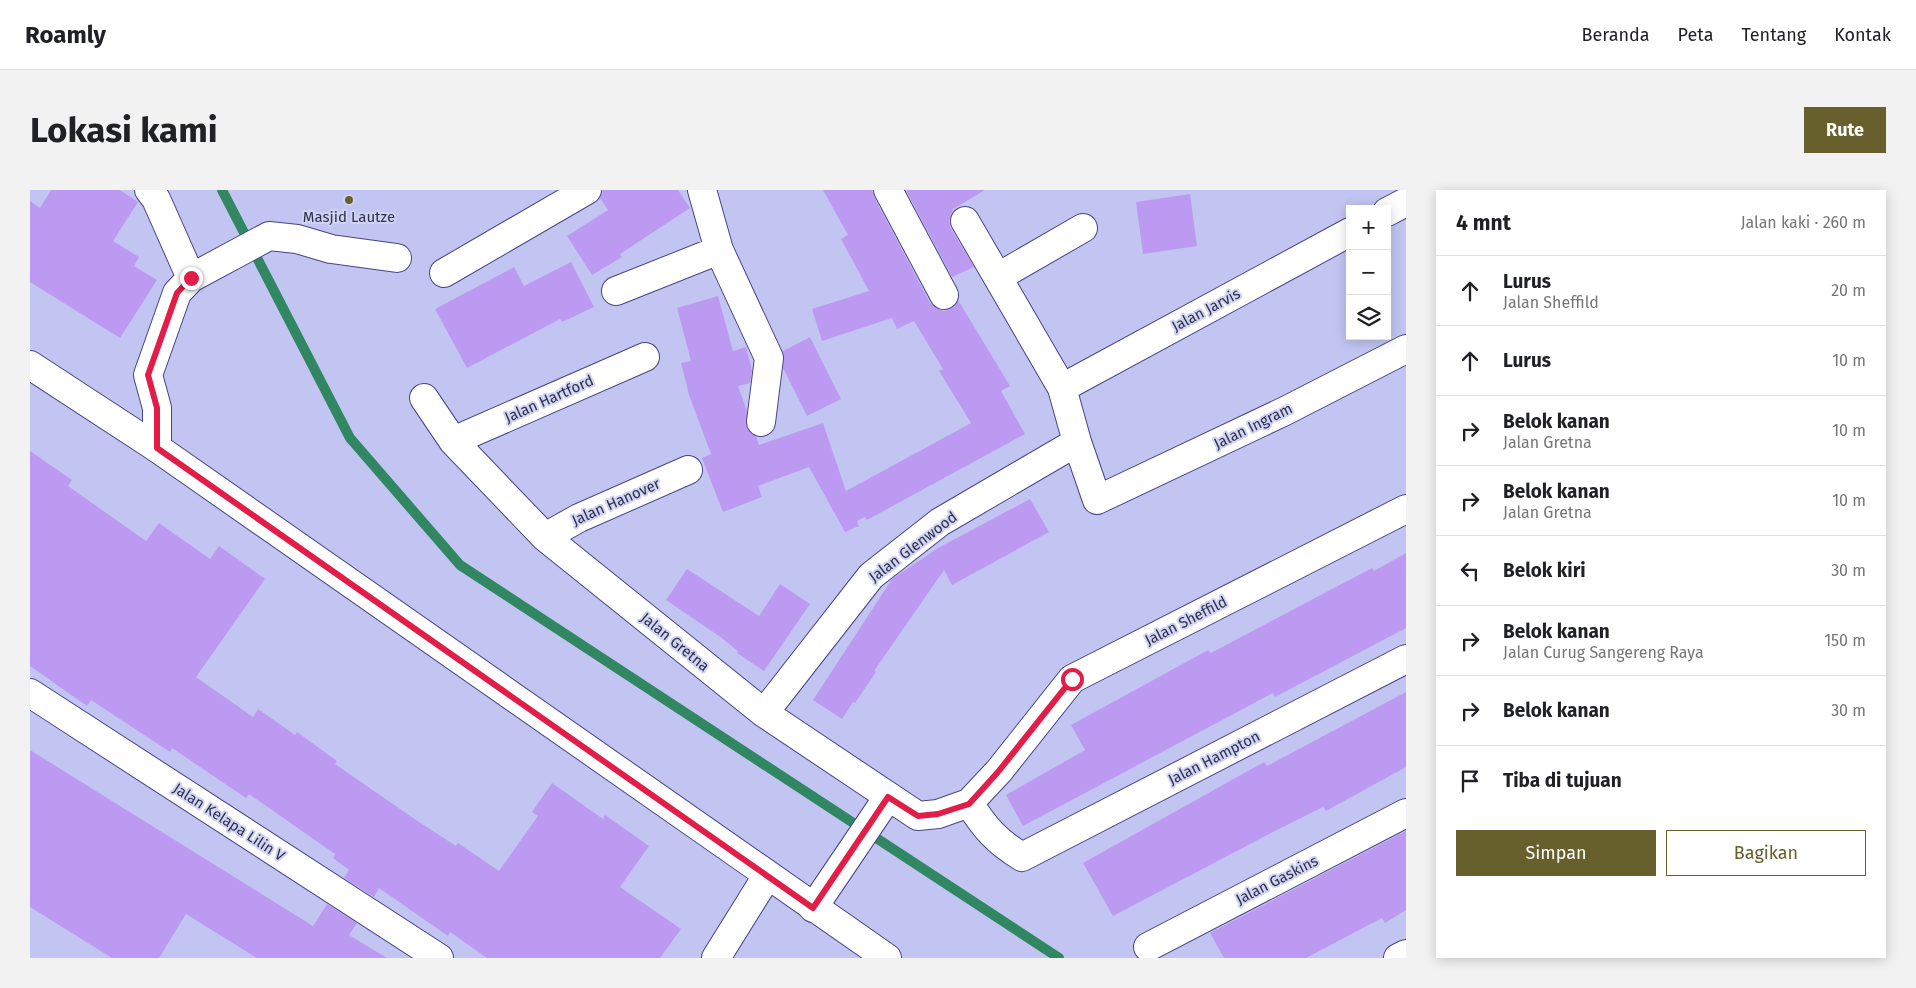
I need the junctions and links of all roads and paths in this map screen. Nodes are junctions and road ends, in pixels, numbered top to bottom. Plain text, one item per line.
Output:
1 (149, 190) edge
2 (587, 190) edge
3 (702, 190) edge
4 (888, 190) edge
5 (1406, 202) edge
6 (1391, 210) edge
7 (965, 221) dead end
8 (1083, 228) dead end
9 (1346, 234) edge
10 (719, 250) junction
11 (397, 258) dead end
12 (444, 273) dead end
13 (998, 277) junction
14 (191, 278) junction
15 (616, 291) dead end
16 (944, 295) dead end
17 (1406, 349) edge
18 (645, 357) dead end
19 (30, 365) edge
20 (1062, 388) junction
21 (424, 398) dead end
22 (761, 422) dead end
23 (453, 441) junction
24 (1077, 442) junction
25 (157, 448) junction
26 (688, 470) dead end
27 (1406, 509) edge
28 (545, 537) junction
29 (1406, 658) edge
30 (30, 694) edge
31 (764, 713) junction
32 (888, 797) junction
33 (969, 804) junction
34 (1406, 813) edge
35 (767, 876) junction
36 (819, 899) junction
37 (1148, 947) dead end
38 (1406, 954) edge
39 (873, 955) edge
40 (430, 956) edge
41 (716, 958) edge
42 (1398, 958) edge

1 - 14 street
2 - 12 street
3 - 10 street
4 - 16 street
5 - 6 street
7 - 13 street
8 - 13 street
9 - 20 street, Jalan Jarvis
10 - 15 street
10 - 22 street
11 - 14 street
13 - 20 street
14 - 25 street
17 - 24 street, Jalan Ingram
18 - 23 street, Jalan Hartford
19 - 25 street
20 - 24 street
21 - 23 street, Jalan Gretna
23 - 28 street, Jalan Gretna
24 - 31 street, Jalan Glenwood
25 - 35 street
26 - 28 street, Jalan Hanover
27 - 33 street, Jalan Sheffild
28 - 31 street, Jalan Gretna
29 - 33 street, Jalan Hampton
30 - 40 street, Jalan Kelapa Lilin V
31 - 32 street, Jalan Gretna
32 - 33 street, Jalan Gretna
32 - 36 street
34 - 37 street, Jalan Gaskins
35 - 36 street
35 - 41 street
36 - 39 street
38 - 42 street

